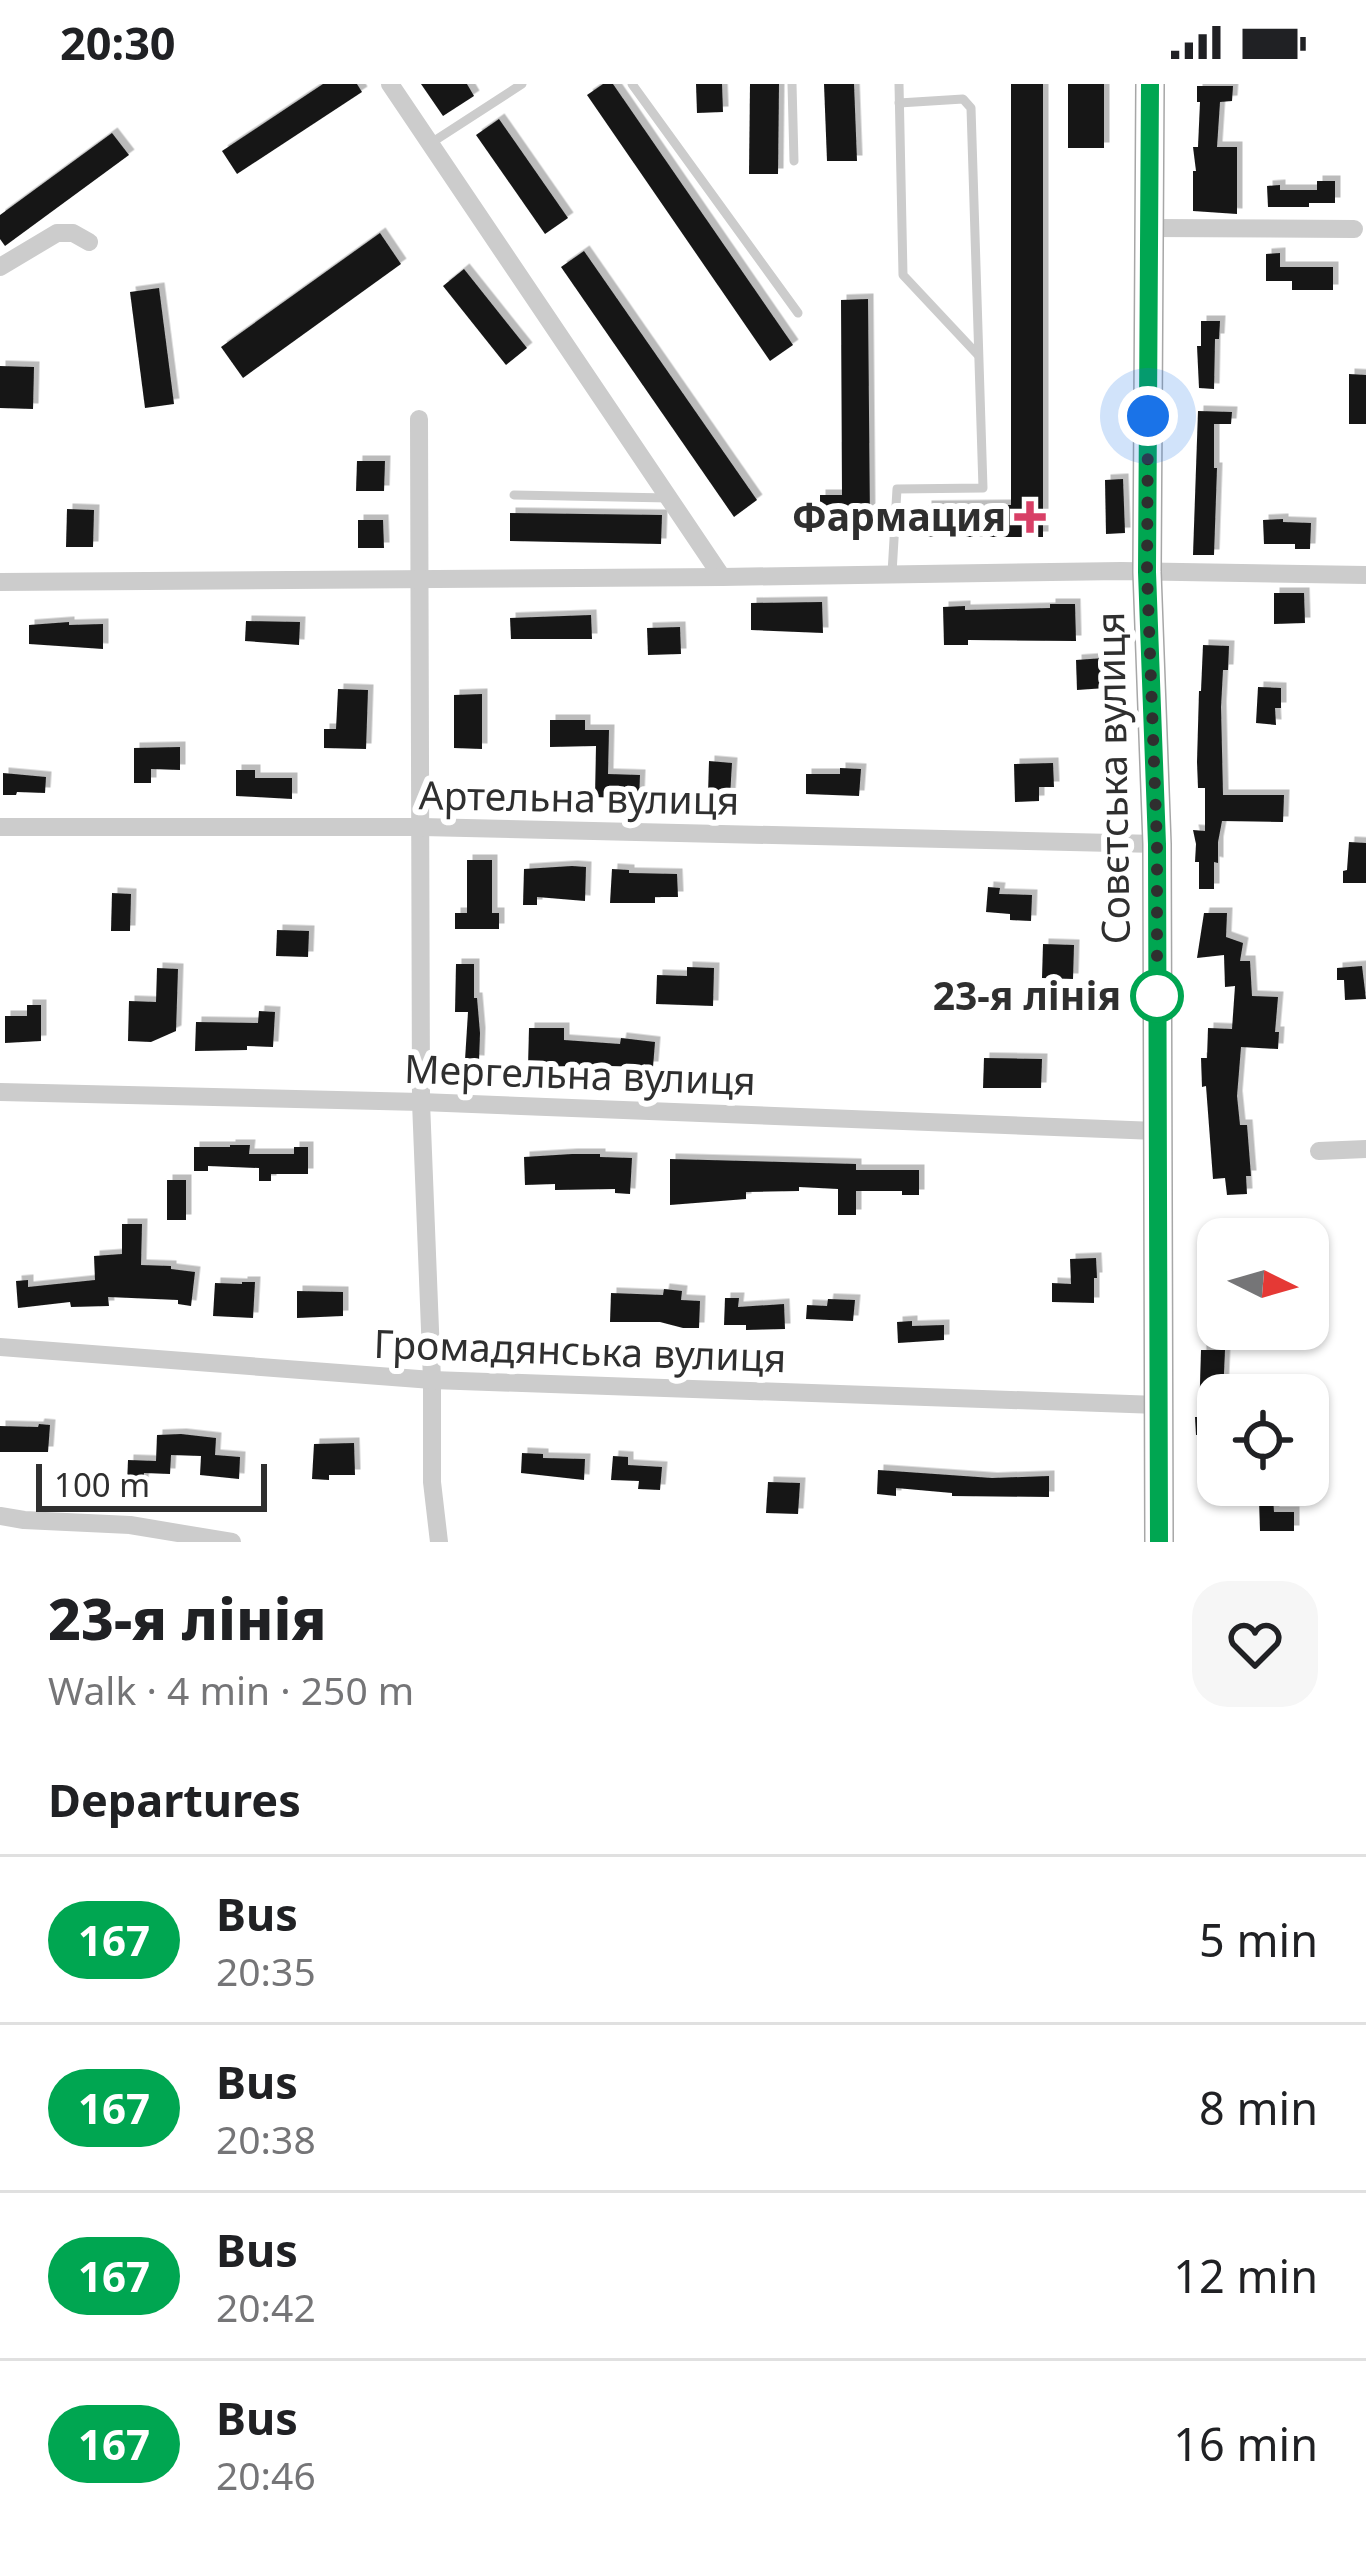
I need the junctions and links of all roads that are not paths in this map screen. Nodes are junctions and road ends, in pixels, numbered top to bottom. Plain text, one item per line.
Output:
1 (390, 84) edge
2 (522, 84) edge
3 (632, 84) edge
4 (792, 84) edge
5 (898, 84) edge
6 (1150, 84) edge
7 (899, 103) junction
8 (430, 143) junction
9 (794, 161) dead end
10 (1148, 228) junction
11 (1354, 229) dead end
12 (89, 242) dead end
13 (0, 267) edge
14 (798, 313) dead end
15 (980, 356) junction
16 (419, 419) dead end
17 (514, 495) dead end
18 (669, 498) junction
19 (1147, 572) junction
20 (892, 573) junction
21 (1366, 575) edge
22 (722, 577) junction
23 (418, 578) junction
24 (0, 582) edge
25 (0, 827) edge
26 (422, 827) junction
27 (1157, 844) junction
28 (0, 1092) edge
29 (422, 1102) junction
30 (1156, 1130) junction
31 (1319, 1150) dead end
32 (1366, 1150) edge
33 (0, 1347) edge
34 (432, 1381) junction
35 (1158, 1405) junction
36 (0, 1516) edge
37 (232, 1542) edge
38 (439, 1542) edge
39 (1159, 1542) edge

1 - 8 street
2 - 8 lane
3 - 14 lane
4 - 9 lane
5 - 7 lane
6 - 10 main road, Совєтська вулиця
7 - 15 lane
7 - 15 lane
8 - 18 street
10 - 11 street
10 - 19 main road, Совєтська вулиця
12 - 13 street
15 - 20 lane
16 - 23 street
17 - 18 lane
18 - 22 street
19 - 20 street
19 - 21 street
19 - 27 main road, Совєтська вулиця
20 - 22 street
22 - 23 street
23 - 24 street
23 - 26 street
25 - 26 street, Артельна вулиця
26 - 27 street, Артельна вулиця
26 - 29 street
27 - 30 main road, Совєтська вулиця
28 - 29 street, Мергельна вулиця
29 - 30 street, Мергельна вулиця
29 - 34 street
30 - 35 main road, Совєтська вулиця
31 - 32 street
33 - 34 street, Громадянська вулиця
34 - 35 street, Громадянська вулиця
34 - 38 street
35 - 39 main road, Совєтська вулиця
36 - 37 street

